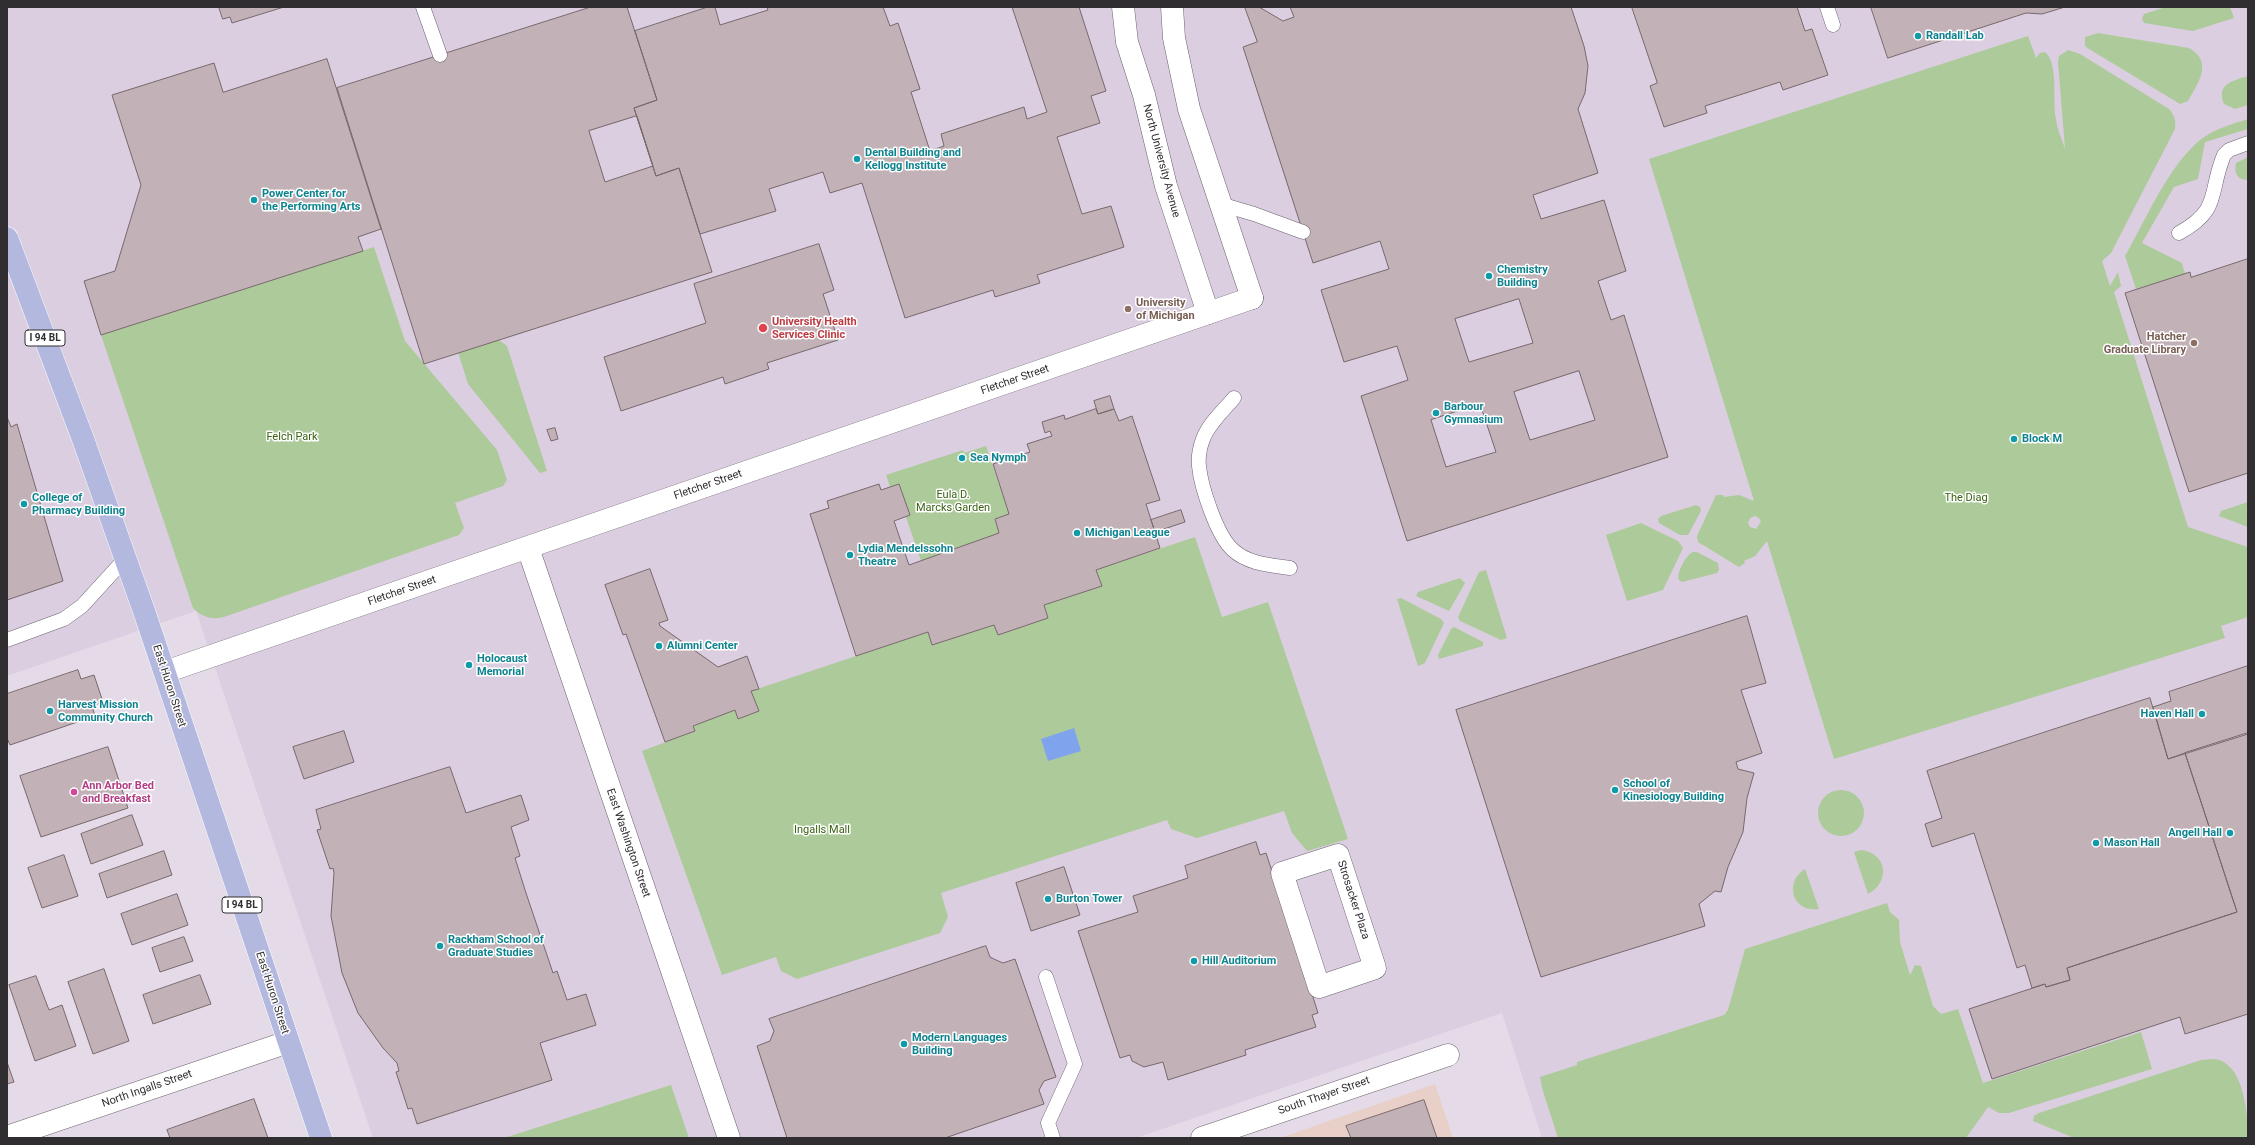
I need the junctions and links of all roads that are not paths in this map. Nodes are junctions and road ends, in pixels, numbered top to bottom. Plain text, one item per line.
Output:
1 (423, 7) edge
2 (1123, 7) edge
3 (1172, 7) edge
4 (1827, 7) edge
5 (1833, 25) dead end
6 (440, 55) dead end
7 (2248, 143) edge
8 (1220, 204) junction
9 (1303, 232) dead end
10 (2179, 233) dead end
11 (7, 238) edge
12 (1208, 313) junction
13 (1234, 398) dead end
14 (528, 548) junction
15 (125, 559) junction
16 (1290, 568) dead end
17 (7, 640) edge
18 (165, 672) junction
19 (1046, 978) dead end
20 (1319, 987) joint
21 (288, 1042) junction
22 (1448, 1054) dead end
23 (7, 1137) edge
24 (321, 1138) edge
25 (729, 1138) edge
26 (1053, 1138) edge
27 (1202, 1138) edge

1 - 6 lane
2 - 12 street, North University Avenue
3 - 8 street
4 - 5 lane
7 - 10 lane
8 - 9 lane
8 - 12 street, Fletcher Street
11 - 15 main road, East Huron Street / I 94 BL
12 - 14 street, Fletcher Street
13 - 16 lane
14 - 18 street, Fletcher Street
14 - 25 street, East Washington Street
15 - 17 lane
15 - 18 main road, East Huron Street / I 94 BL
18 - 21 main road, East Huron Street / I 94 BL
19 - 26 lane
20 - 20 street, Strosacker Plaza
21 - 23 street, North Ingalls Street
21 - 24 main road, East Huron Street / I 94 BL
22 - 27 street, South Thayer Street

